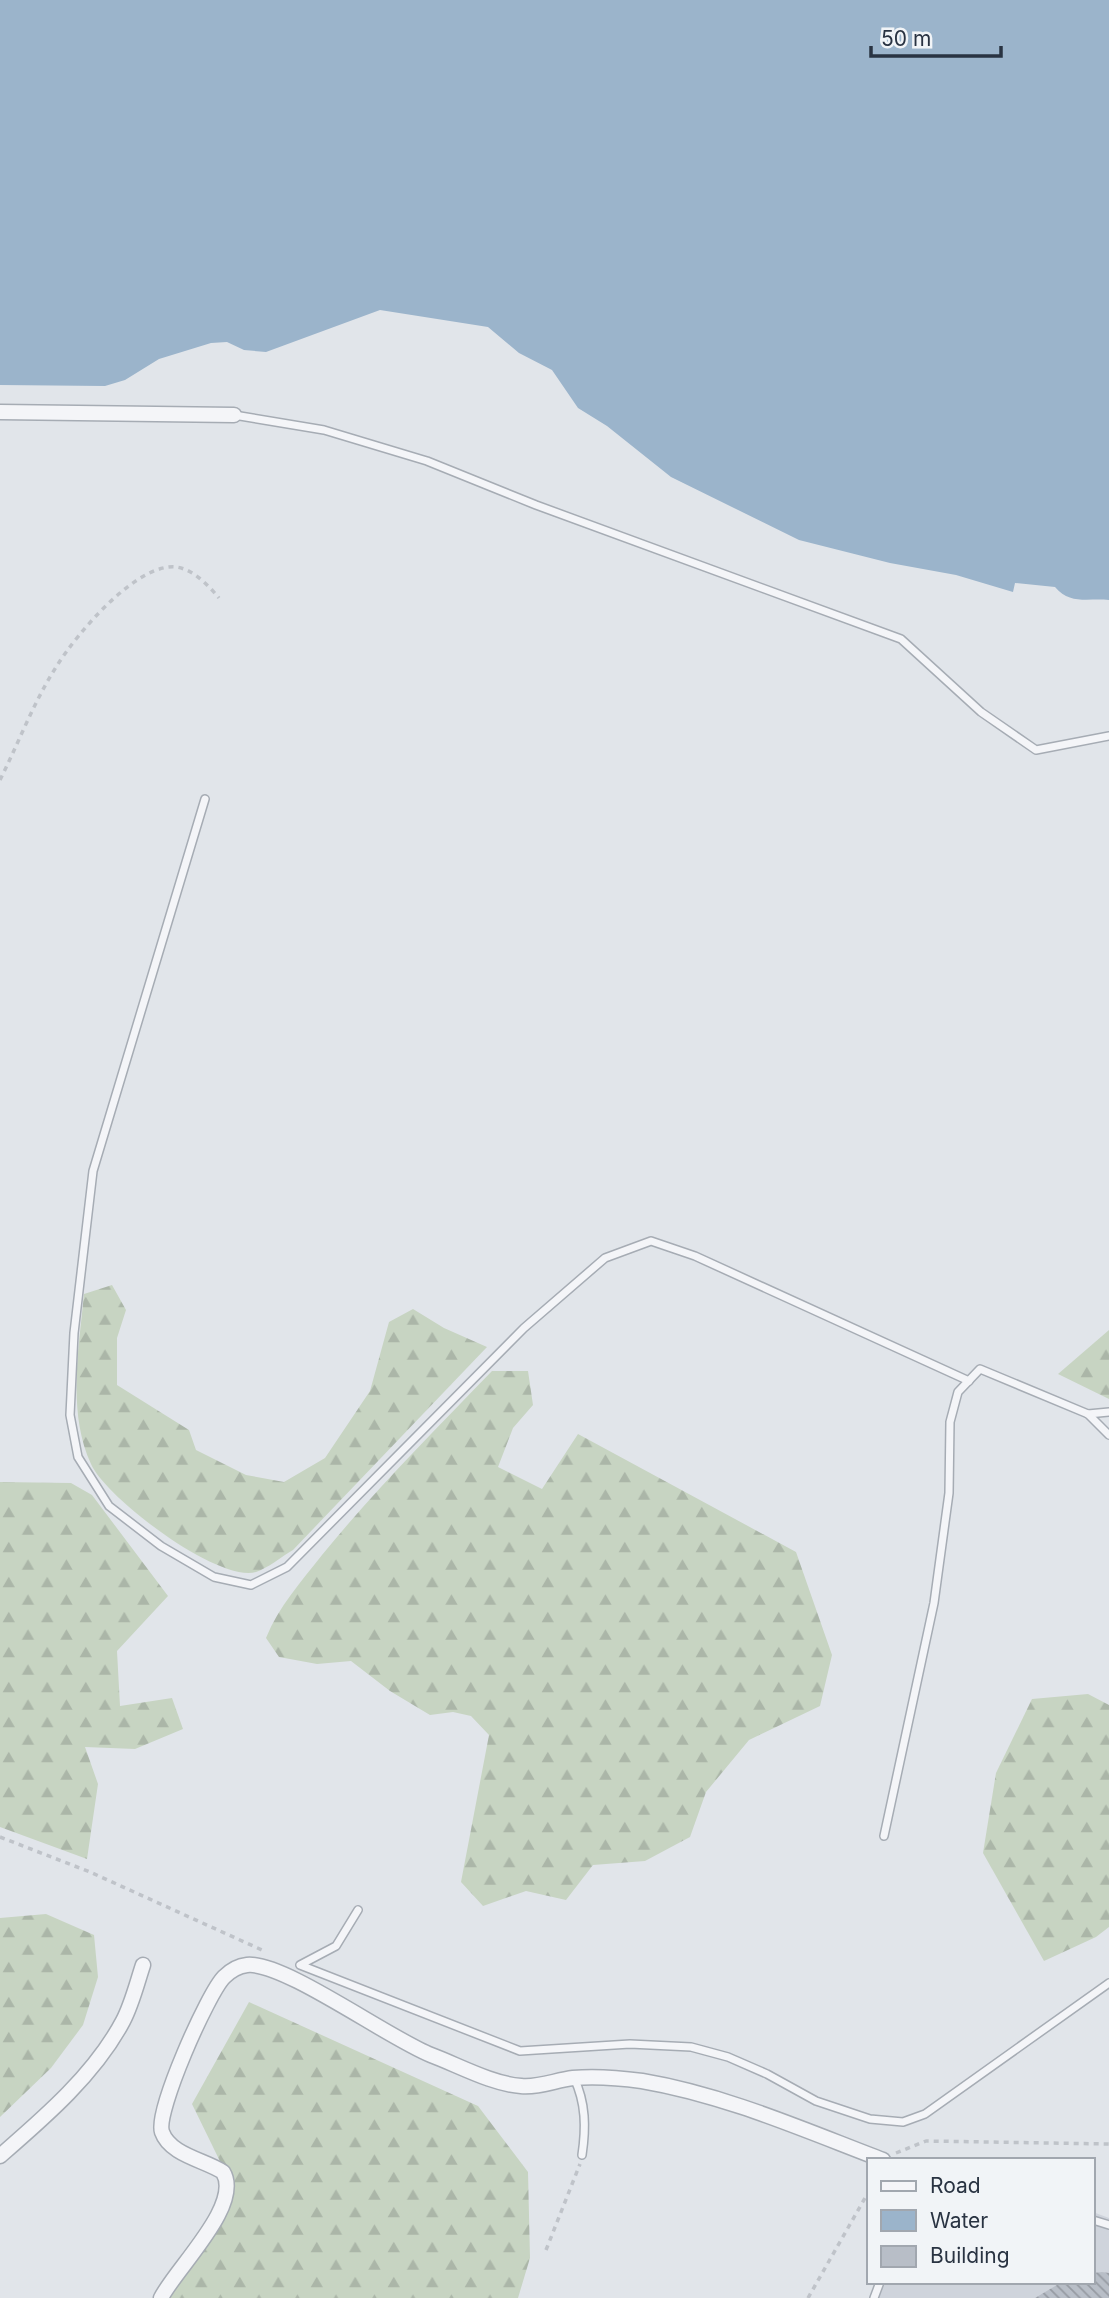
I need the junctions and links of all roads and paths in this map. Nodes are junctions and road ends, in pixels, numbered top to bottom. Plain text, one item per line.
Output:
1 (0, 411) edge
2 (234, 415) joint
3 (219, 598) dead end
4 (1109, 736) edge
5 (0, 780) edge
6 (205, 799) dead end
7 (969, 1381) junction
8 (1109, 1412) edge
9 (1088, 1414) junction
10 (1109, 1435) edge
11 (884, 1836) dead end
12 (0, 1837) edge
13 (358, 1910) dead end
14 (262, 1950) dead end
15 (144, 1965) dead end
16 (1109, 1983) edge
17 (574, 2078) junction
18 (1109, 2144) edge
19 (582, 2155) joint
20 (0, 2156) edge
21 (878, 2158) edge
22 (893, 2158) edge
23 (867, 2195) edge
24 (546, 2250) dead end
25 (161, 2298) edge
26 (808, 2298) edge

1 - 2 street
2 - 4 lane
3 - 5 path
6 - 7 lane
7 - 9 lane
7 - 11 lane
8 - 9 lane
9 - 10 lane
12 - 14 path
13 - 16 lane
15 - 20 street
17 - 19 lane
17 - 21 street
17 - 25 street
18 - 22 path
19 - 24 path
23 - 26 path

